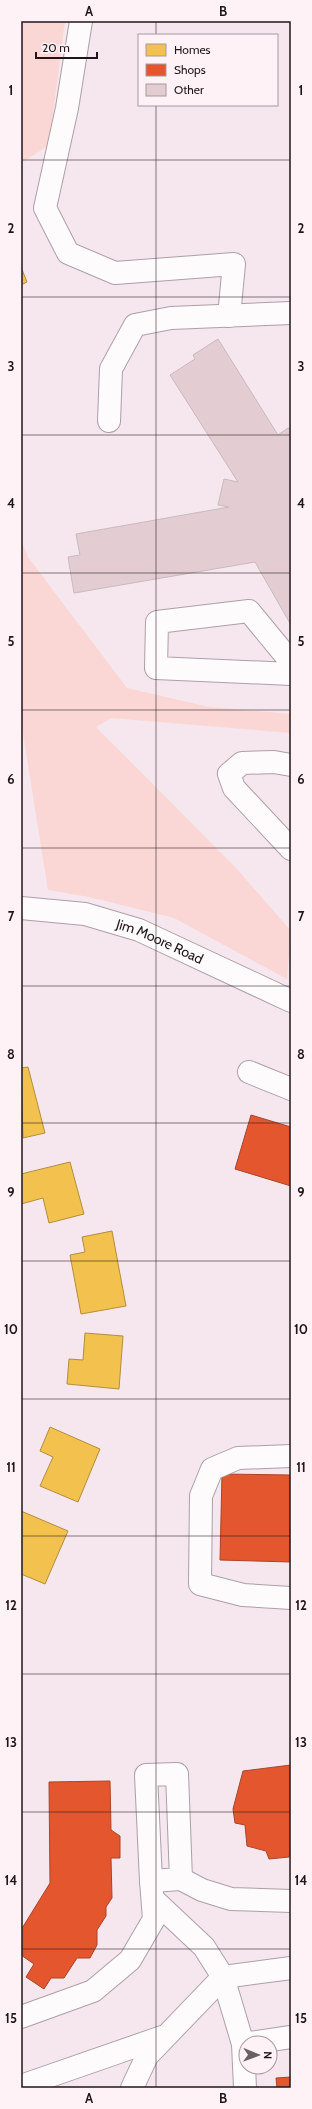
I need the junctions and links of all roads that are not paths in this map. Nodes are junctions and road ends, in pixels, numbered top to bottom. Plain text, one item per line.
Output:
1 (81, 21) edge
2 (291, 313) edge
3 (229, 316) junction
4 (109, 421) dead end
5 (291, 662) edge
6 (291, 674) edge
7 (291, 765) edge
8 (291, 849) edge
9 (21, 908) edge
10 (291, 1001) edge
11 (249, 1072) dead end
12 (291, 1089) edge
13 (291, 1456) edge
14 (291, 1598) edge
15 (181, 1879) junction
16 (152, 1890) junction
17 (291, 1901) edge
18 (291, 1968) edge
19 (223, 1977) junction
20 (21, 2017) edge
21 (243, 2035) edge
22 (165, 2036) junction
23 (291, 2037) edge
24 (278, 2039) edge
25 (245, 2075) edge
26 (21, 2086) edge
27 (132, 2088) edge
28 (245, 2088) edge

1 - 3 street
2 - 3 street
3 - 4 street
5 - 6 street
7 - 8 street
9 - 10 street, Jim Moore Road
11 - 12 street
13 - 14 street
15 - 16 street
15 - 16 street
15 - 17 street
16 - 19 street
16 - 20 street
18 - 19 street
19 - 21 street
19 - 22 street
22 - 26 street
22 - 27 street
23 - 24 street
25 - 28 street

